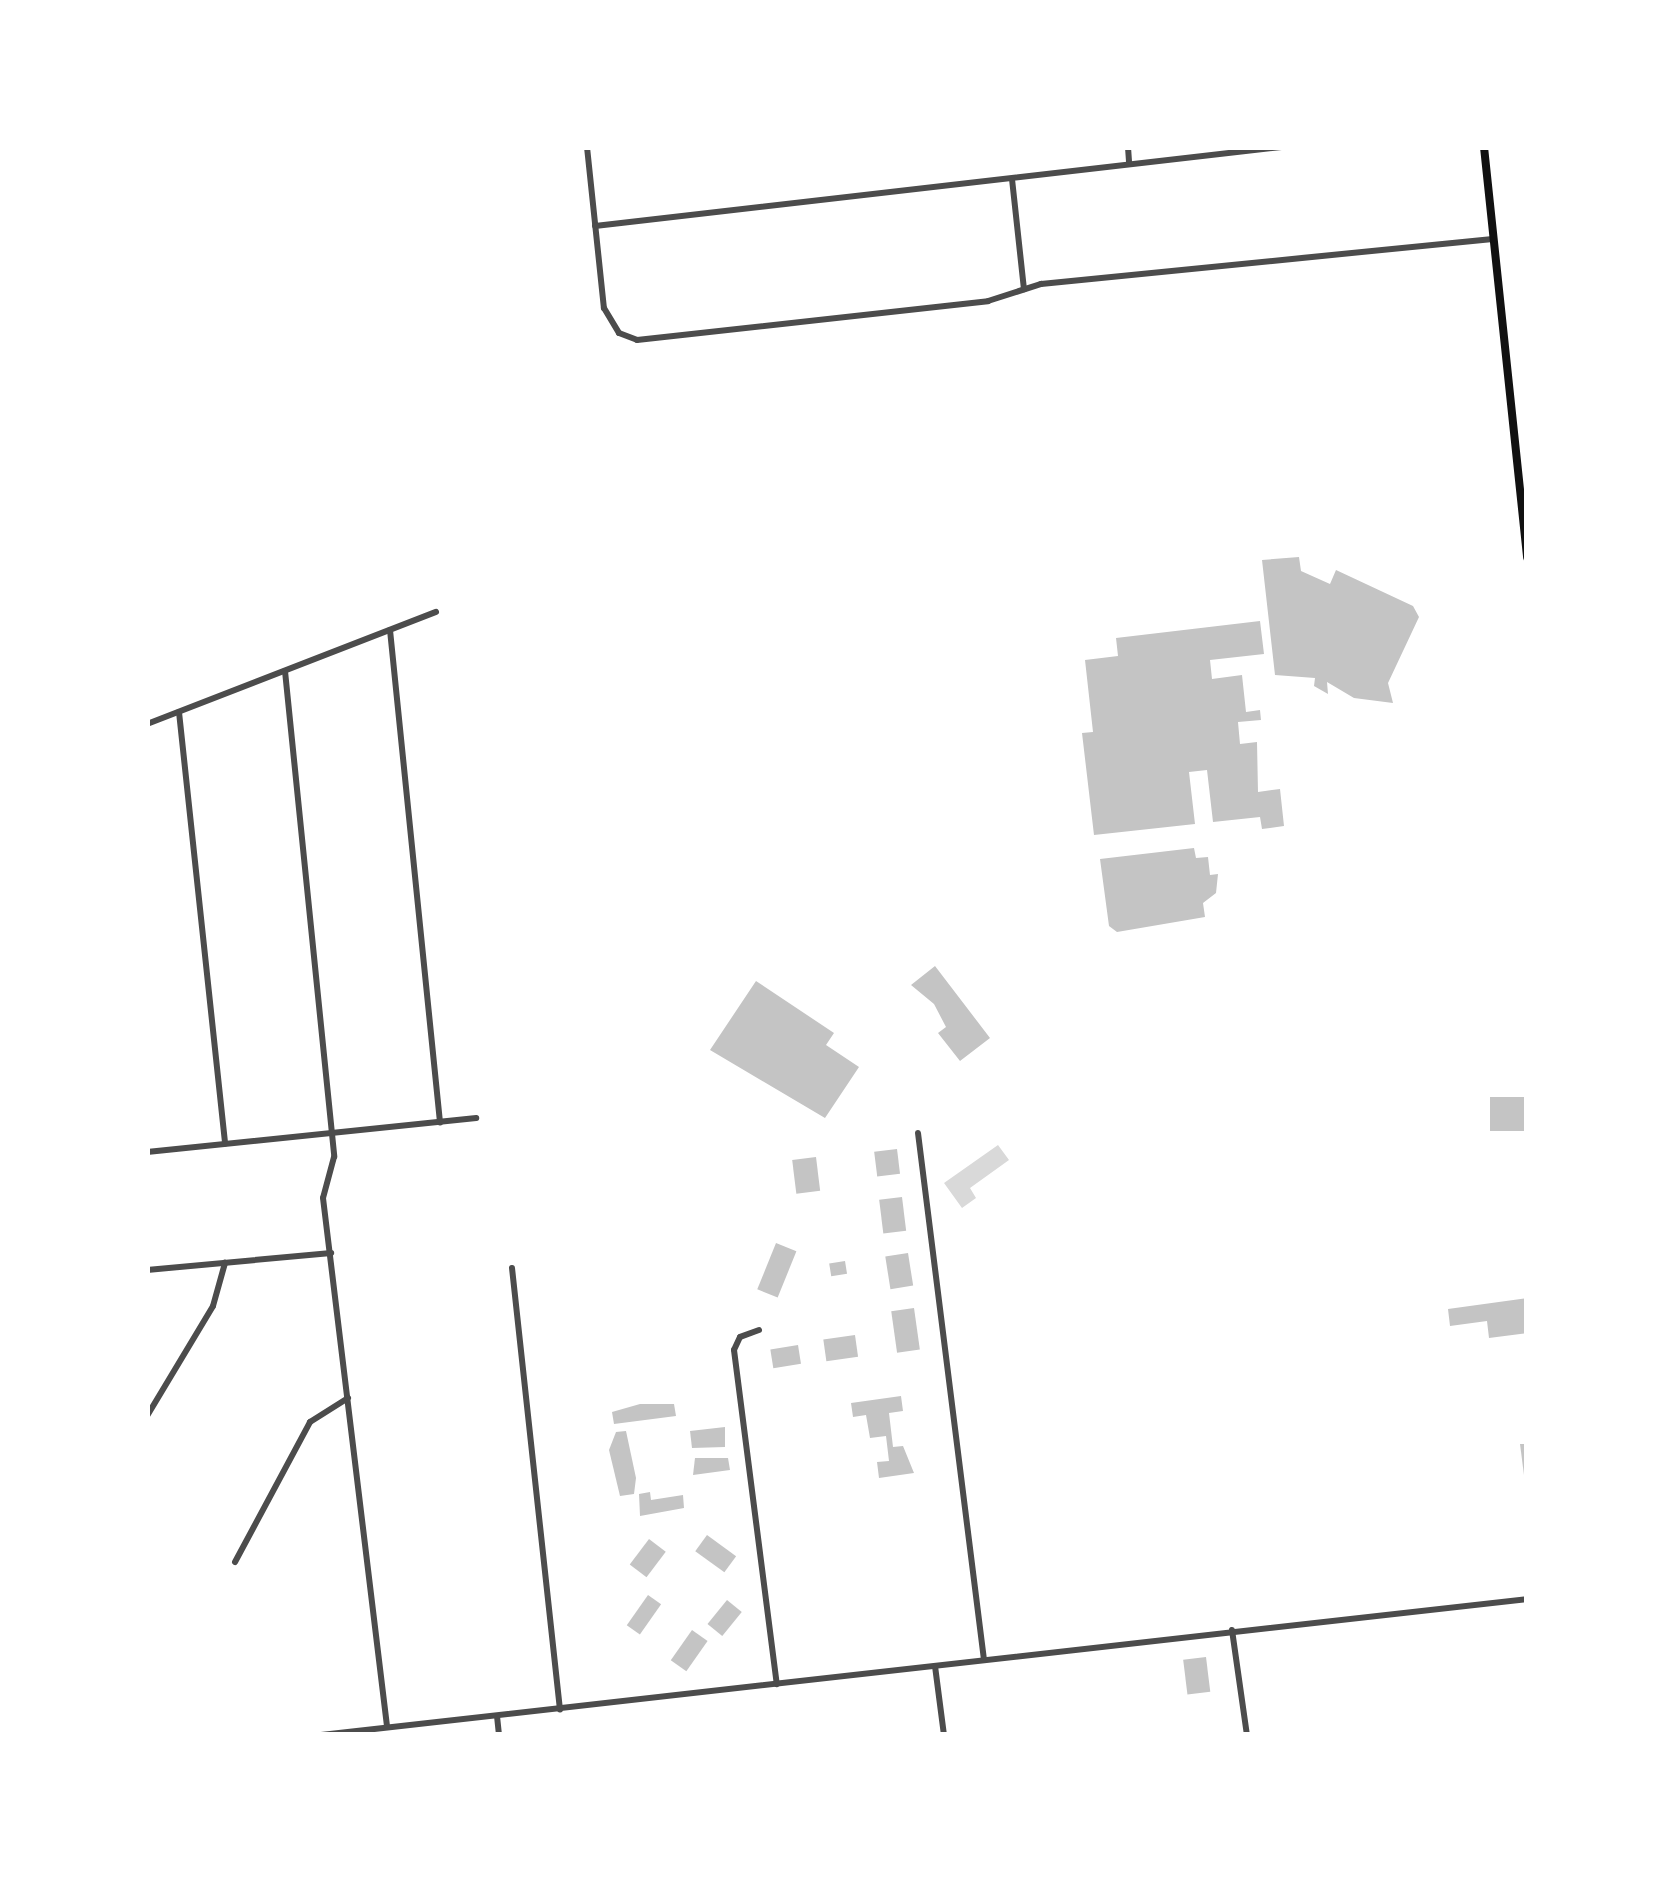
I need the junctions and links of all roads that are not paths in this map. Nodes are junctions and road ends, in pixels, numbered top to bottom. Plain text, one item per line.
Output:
1 (587, 147) edge
2 (1128, 147) edge
3 (1281, 147) edge
4 (1484, 147) edge
5 (1129, 163) junction
6 (1012, 179) junction
7 (595, 226) junction
8 (1493, 238) junction
9 (1024, 290) junction
10 (1527, 558) edge
11 (436, 612) dead end
12 (390, 630) junction
13 (285, 671) junction
14 (179, 712) junction
15 (147, 724) edge
16 (476, 1118) dead end
17 (440, 1121) junction
18 (332, 1132) junction
19 (918, 1133) dead end
20 (225, 1144) junction
21 (147, 1151) edge
22 (331, 1253) junction
23 (225, 1263) junction
24 (512, 1268) dead end
25 (147, 1270) edge
26 (758, 1330) dead end
27 (348, 1398) junction
28 (147, 1416) edge
29 (235, 1562) dead end
30 (1527, 1599) edge
31 (1232, 1630) junction
32 (985, 1660) junction
33 (935, 1666) junction
34 (777, 1684) junction
35 (560, 1709) junction
36 (497, 1717) junction
37 (387, 1726) junction
38 (367, 1732) edge
39 (321, 1735) edge
40 (499, 1735) edge
41 (944, 1735) edge
42 (1247, 1735) edge

1 - 7 street
2 - 5 street
3 - 5 street
4 - 8 main road
5 - 6 street
6 - 7 street
6 - 9 street
7 - 9 street
8 - 9 street
8 - 10 main road
11 - 12 street
12 - 13 street
12 - 17 street
13 - 14 street
13 - 18 street
14 - 15 street
14 - 20 street
16 - 17 street
17 - 18 street
18 - 20 street
18 - 22 street
19 - 32 street
20 - 21 street
22 - 23 street
22 - 27 street
23 - 25 street
23 - 28 street
24 - 35 street
26 - 34 street
27 - 29 street
27 - 37 street
30 - 31 street
31 - 32 street
31 - 42 street
32 - 33 street
33 - 34 street
33 - 41 street
34 - 35 street
35 - 36 street
36 - 37 street
36 - 40 street
37 - 38 street
38 - 39 street

